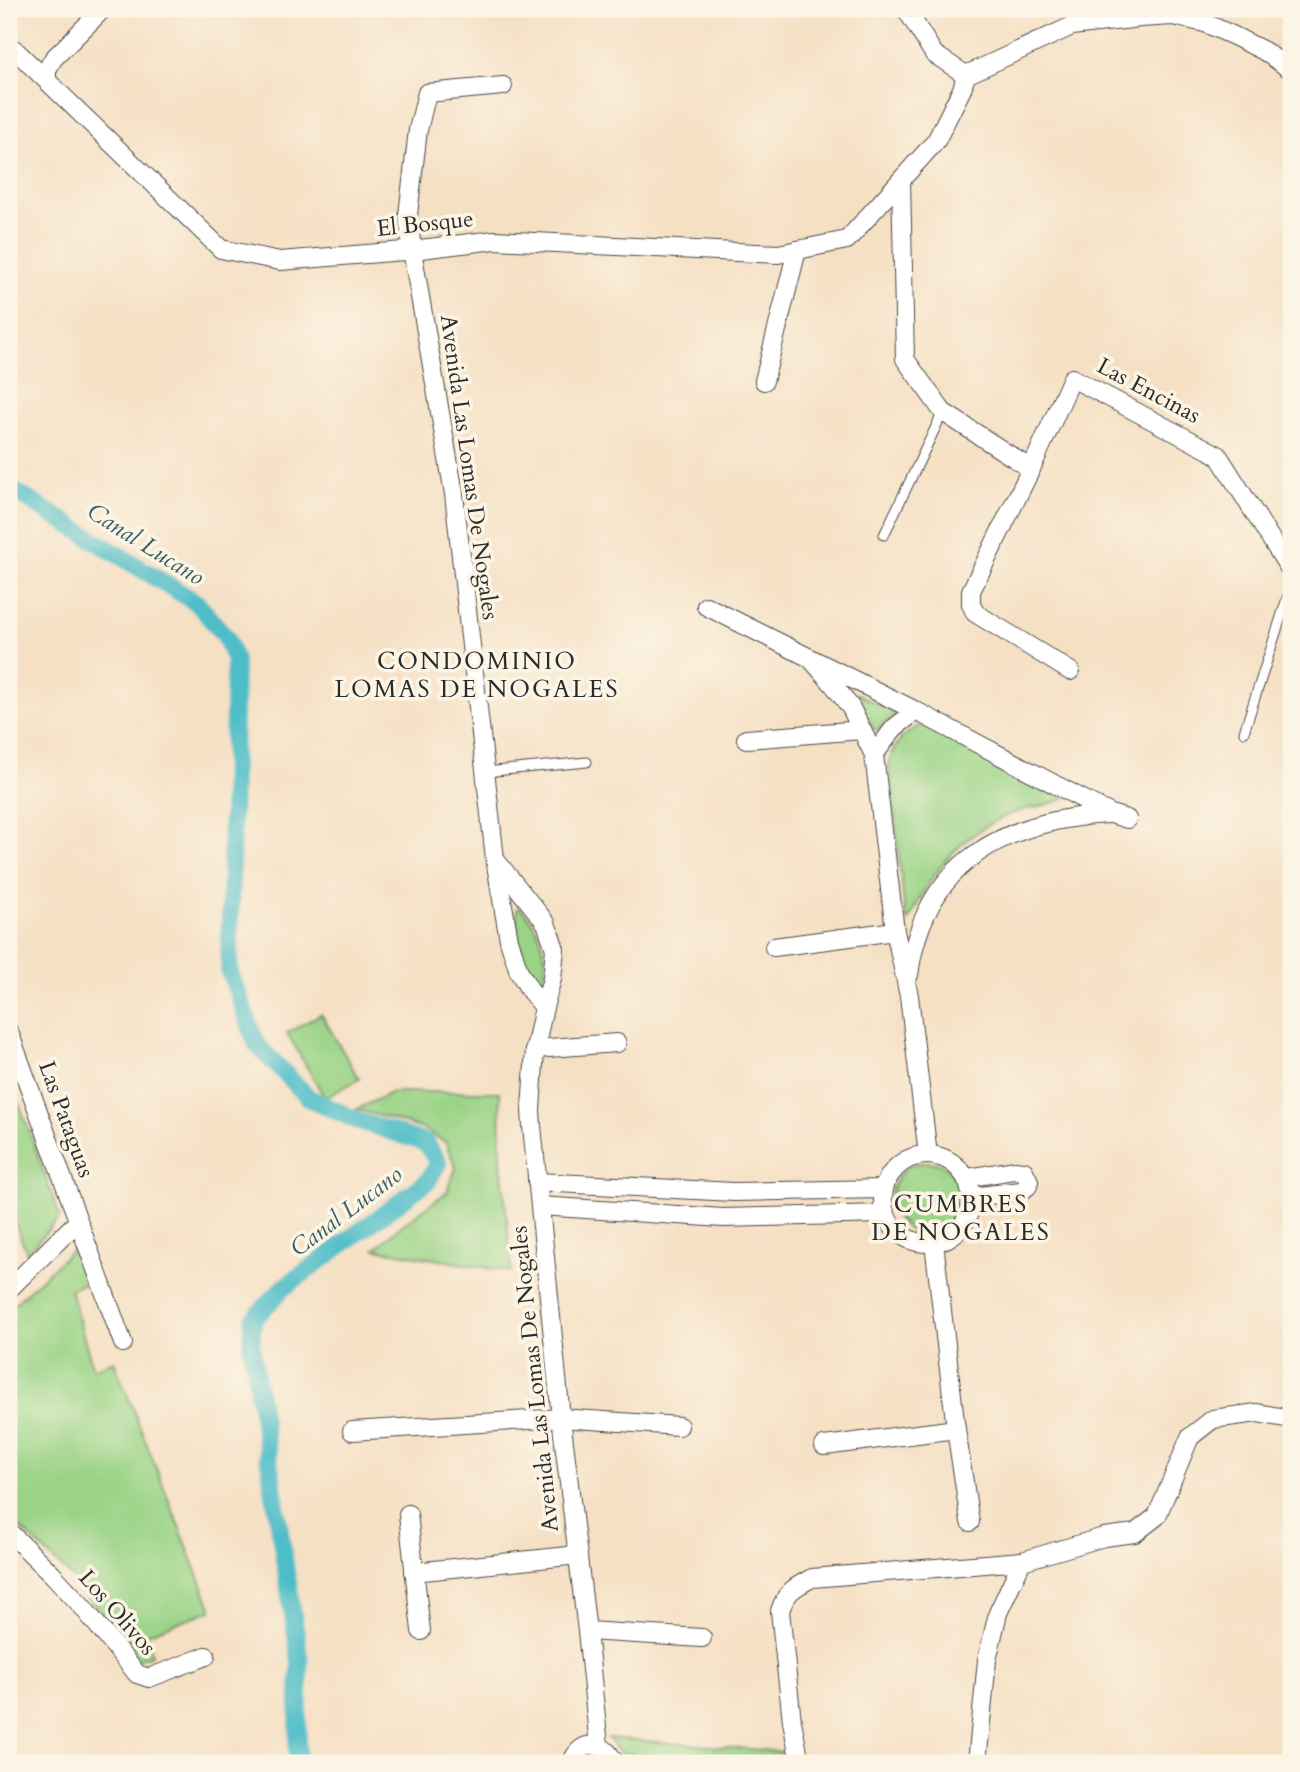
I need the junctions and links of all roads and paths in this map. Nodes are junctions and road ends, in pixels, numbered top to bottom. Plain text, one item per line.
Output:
1 (103, 9) edge
2 (906, 9) edge
3 (9, 48) edge
4 (1291, 70) edge
5 (966, 75) junction
6 (47, 81) junction
7 (503, 86) dead end
8 (901, 180) junction
9 (412, 250) junction
10 (797, 250) junction
11 (765, 381) dead end
12 (943, 412) junction
13 (1031, 469) junction
14 (884, 535) dead end
15 (1291, 571) edge
16 (1291, 586) edge
17 (706, 606) dead end
18 (810, 658) junction
19 (1070, 671) dead end
20 (916, 711) junction
21 (862, 730) junction
22 (1244, 732) dead end
23 (747, 739) dead end
24 (874, 754) junction
25 (587, 762) dead end
26 (485, 772) junction
27 (495, 859) junction
28 (895, 931) junction
29 (774, 947) dead end
30 (909, 996) junction
31 (544, 1007) junction
32 (9, 1032) edge
33 (617, 1043) dead end
34 (536, 1049) junction
35 (928, 1155) junction
36 (967, 1178) junction
37 (537, 1182) junction
38 (661, 1188) junction
39 (884, 1189) junction
40 (767, 1192) junction
41 (972, 1198) junction
42 (540, 1206) junction
43 (660, 1214) junction
44 (886, 1214) junction
45 (767, 1218) junction
46 (79, 1224) junction
47 (934, 1243) junction
48 (9, 1289) edge
49 (123, 1343) dead end
50 (561, 1419) junction
51 (1291, 1419) edge
52 (679, 1426) dead end
53 (956, 1429) junction
54 (352, 1431) dead end
55 (824, 1446) dead end
56 (408, 1514) dead end
57 (970, 1522) dead end
58 (9, 1532) edge
59 (578, 1555) junction
60 (1022, 1561) junction
61 (414, 1572) junction
62 (587, 1630) junction
63 (421, 1631) dead end
64 (702, 1638) dead end
65 (206, 1656) dead end
66 (599, 1746) junction
67 (622, 1762) edge
68 (572, 1763) edge
69 (657, 1763) edge
70 (800, 1763) edge
71 (976, 1763) edge

1 - 6 street
2 - 5 street
3 - 6 street, El Bosque
4 - 5 street
5 - 8 street, El Bosque
6 - 9 street, El Bosque
7 - 9 street, Avenida Las Lomas De Nogales
8 - 10 street, El Bosque
8 - 12 street
9 - 10 street, El Bosque
9 - 26 street, Avenida Las Lomas De Nogales
10 - 11 street
12 - 13 street
12 - 14 lane
13 - 15 street, Las Encinas
13 - 19 street
16 - 22 lane
17 - 18 street
18 - 20 street
18 - 21 street
20 - 24 street
20 - 30 street
21 - 23 street
21 - 24 street
24 - 28 street
25 - 26 lane
26 - 27 street, Avenida Las Lomas De Nogales
27 - 31 street, Avenida Las Lomas De Nogales
27 - 31 street, Avenida Las Lomas De Nogales
28 - 29 street
28 - 30 street
30 - 35 street
31 - 34 street, Avenida Las Lomas De Nogales
32 - 46 street, Las Pataguas
33 - 34 street
34 - 37 street, Avenida Las Lomas De Nogales
35 - 36 street
35 - 39 street
36 - 41 street
36 - 41 street
37 - 38 street
37 - 42 street, Avenida Las Lomas De Nogales
38 - 40 street
38 - 43 street
39 - 40 street
39 - 44 street
40 - 45 street
41 - 47 street
42 - 43 street
42 - 50 street, Avenida Las Lomas De Nogales
43 - 45 street
44 - 45 street
44 - 47 street
46 - 48 street
46 - 49 street, Las Pataguas
47 - 53 street
50 - 52 street
50 - 54 street
50 - 59 street, Avenida Las Lomas De Nogales
51 - 60 street
53 - 55 street
53 - 57 street
56 - 61 street
58 - 65 street, Los Olivos
59 - 61 street
59 - 62 street, Avenida Las Lomas De Nogales
60 - 70 street
60 - 71 street
61 - 63 street
62 - 64 street
62 - 66 street, Avenida Las Lomas De Nogales
66 - 67 street
66 - 68 street
67 - 69 path

